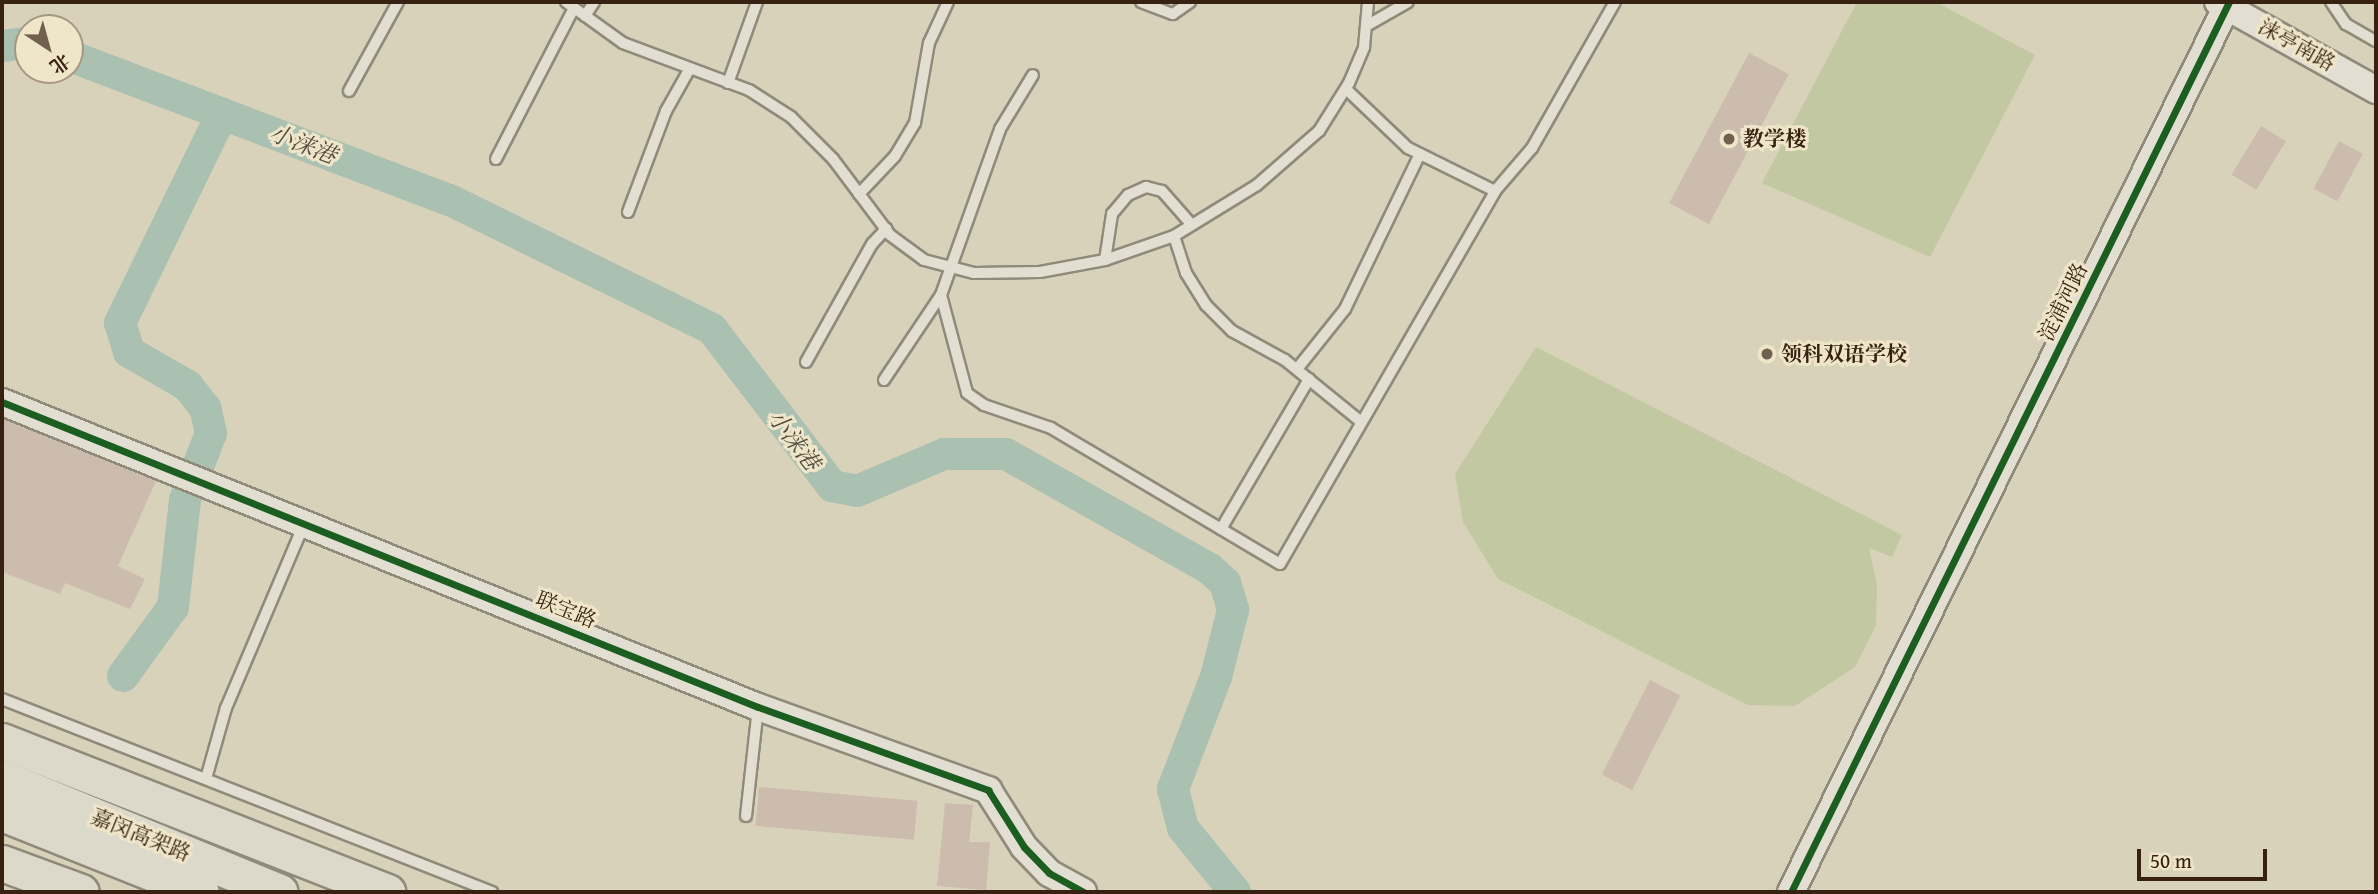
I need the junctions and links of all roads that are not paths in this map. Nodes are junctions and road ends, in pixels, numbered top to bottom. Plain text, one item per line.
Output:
1 (398, 2) edge
2 (594, 2) edge
3 (757, 2) edge
4 (948, 2) edge
5 (1141, 2) edge
6 (1190, 2) edge
7 (1368, 2) edge
8 (1408, 2) edge
9 (1615, 2) edge
10 (2332, 2) edge
11 (2225, 3) edge
12 (570, 5) edge
13 (586, 16) junction
14 (1368, 25) junction
15 (2376, 41) edge
16 (689, 70) junction
17 (1033, 75) dead end
18 (727, 83) junction
19 (1346, 89) junction
20 (2376, 90) edge
21 (349, 91) dead end
22 (1420, 155) junction
23 (496, 159) dead end
24 (1495, 191) junction
25 (859, 194) junction
26 (628, 212) dead end
27 (1192, 225) junction
28 (886, 229) junction
29 (1174, 236) junction
30 (1105, 260) junction
31 (949, 266) junction
32 (941, 295) junction
33 (806, 362) dead end
34 (1297, 369) junction
35 (1309, 379) junction
36 (884, 380) dead end
37 (2, 402) edge
38 (1360, 421) junction
39 (304, 523) junction
40 (1221, 529) junction
41 (2, 699) edge
42 (758, 707) junction
43 (2, 741) edge
44 (207, 775) junction
45 (2, 778) edge
46 (2, 813) edge
47 (746, 816) dead end
48 (2, 863) edge
49 (81, 892) edge
50 (201, 892) edge
51 (280, 892) edge
52 (387, 892) edge
53 (492, 892) edge
54 (1083, 892) edge
55 (1791, 892) edge

1 - 21 lane
2 - 13 lane
3 - 18 lane
4 - 25 lane
5 - 6 lane
7 - 14 lane
8 - 14 lane
9 - 24 lane
10 - 15 lane
11 - 20 street, 涞亭南路
11 - 55 street, 淀浦河路
12 - 13 lane
12 - 23 lane
13 - 16 lane
14 - 19 lane
16 - 18 lane
16 - 26 lane
17 - 31 lane
18 - 25 lane
19 - 22 lane
19 - 27 lane
22 - 24 lane
22 - 34 lane
24 - 38 lane
25 - 28 lane
27 - 29 lane
27 - 30 lane
28 - 31 lane
28 - 33 lane
29 - 30 lane
29 - 34 lane
30 - 31 lane
31 - 32 lane
32 - 36 lane
32 - 40 lane
34 - 35 lane
35 - 38 lane
35 - 40 lane
37 - 39 street, 联宝路
38 - 40 lane
39 - 42 street, 联宝路
39 - 44 lane
41 - 44 lane
42 - 47 lane
42 - 54 street, 联宝路
43 - 52 highway
44 - 53 lane
45 - 51 highway, 嘉闵高架路
46 - 50 highway, 嘉闵高架路
48 - 49 highway

